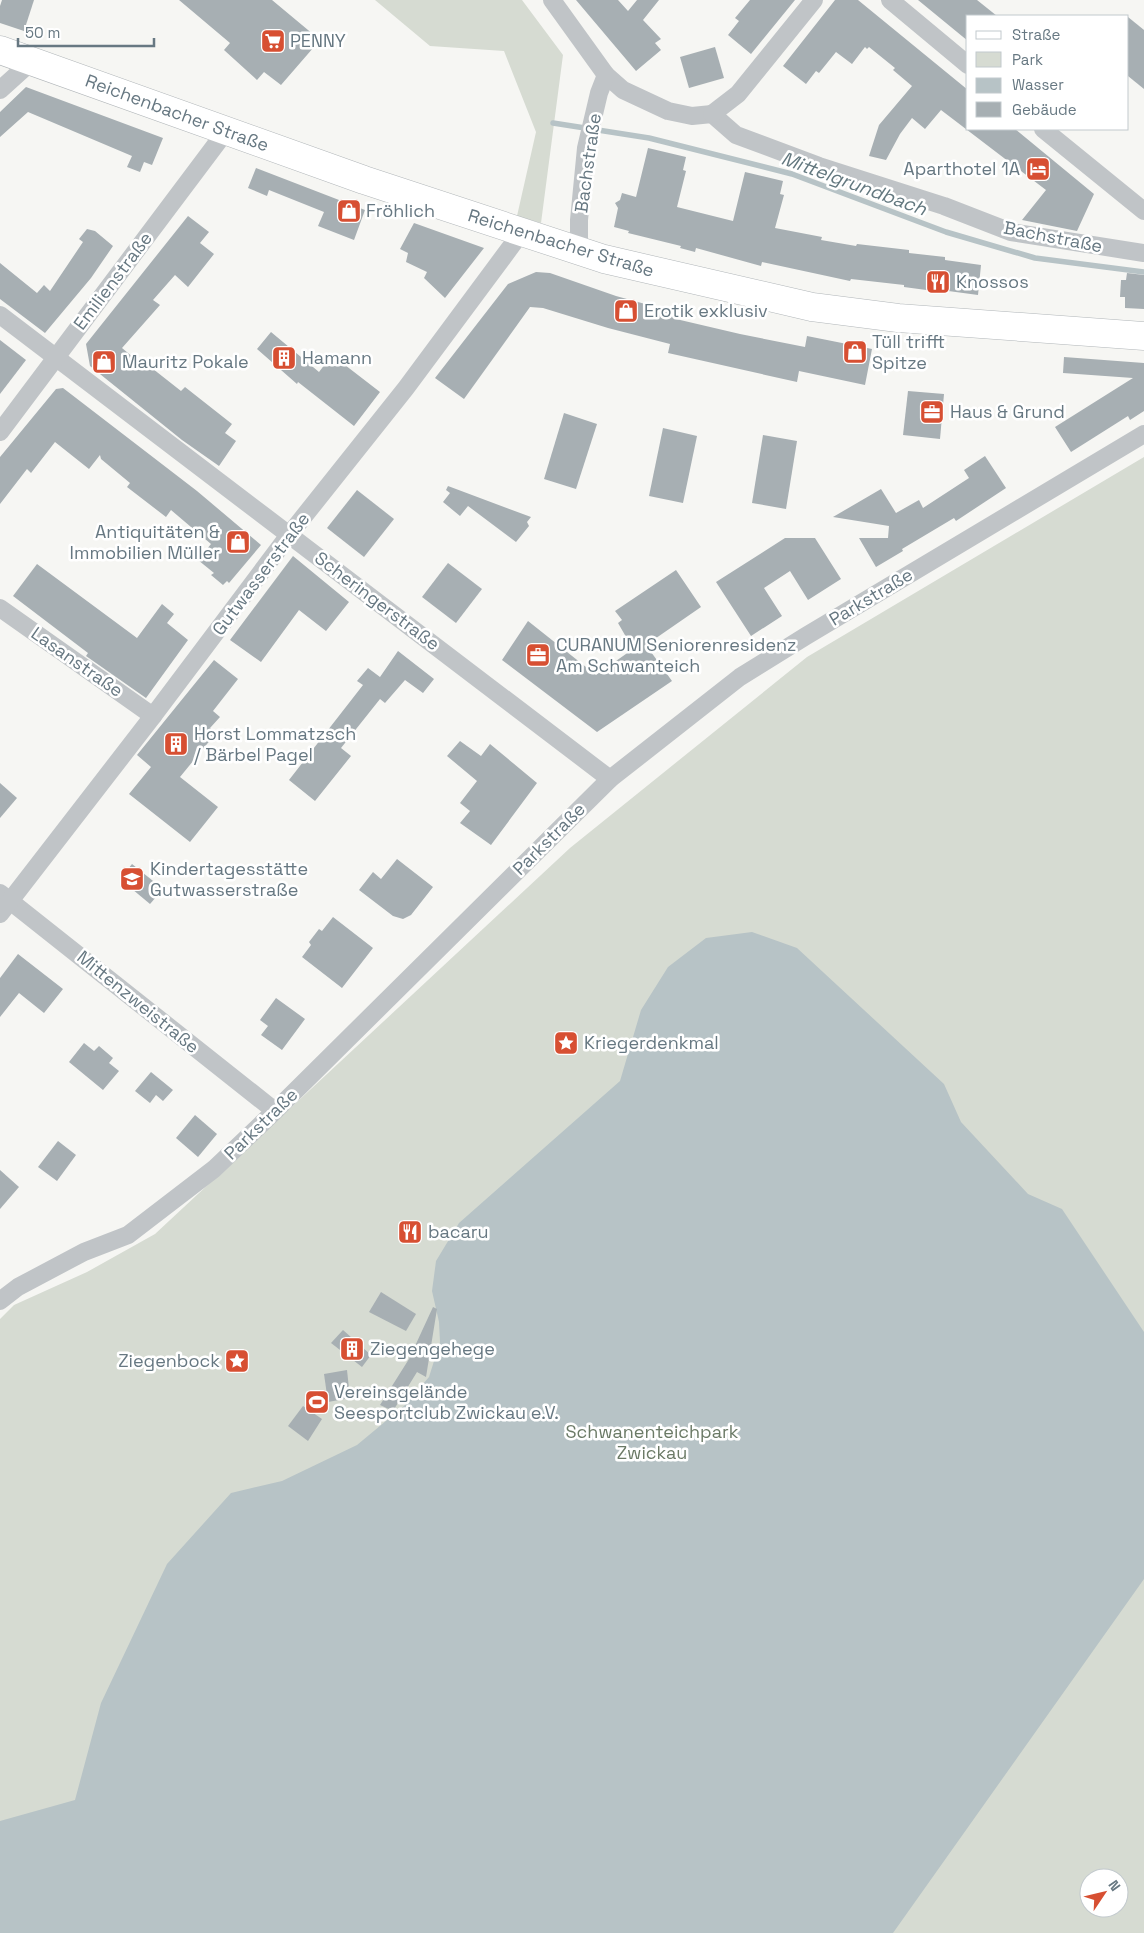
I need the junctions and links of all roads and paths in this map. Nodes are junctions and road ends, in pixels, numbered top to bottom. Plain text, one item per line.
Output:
1 (552, 0) edge
2 (814, 0) edge
3 (890, 0) edge
4 (0, 50) edge
5 (32, 62) junction
6 (966, 64) edge
7 (606, 75) junction
8 (0, 90) edge
9 (712, 114) junction
10 (1044, 130) edge
11 (226, 131) junction
12 (1144, 210) edge
13 (521, 233) junction
14 (579, 252) junction
15 (1144, 252) edge
16 (0, 316) edge
17 (1144, 336) edge
18 (56, 358) junction
19 (0, 432) edge
20 (1144, 434) edge
21 (289, 535) junction
22 (0, 608) edge
23 (153, 716) junction
24 (610, 779) junction
25 (4, 903) edge
26 (275, 1111) junction
27 (0, 1300) edge

1 - 7 street
2 - 9 street
3 - 6 street
4 - 5 main road, Reichenbacher Straße
5 - 8 street
5 - 11 main road, Reichenbacher Straße
7 - 9 street
7 - 14 street, Bachstraße
9 - 15 street, Bachstraße
10 - 12 street
11 - 13 main road, Reichenbacher Straße
11 - 18 street, Emilienstraße
13 - 14 main road, Reichenbacher Straße
13 - 21 street, Gutwasserstraße
14 - 17 main road, Reichenbacher Straße
16 - 18 street, Scheringerstraße
18 - 19 street, Emilienstraße
18 - 21 street, Scheringerstraße
20 - 24 street, Parkstraße
21 - 23 street, Gutwasserstraße
21 - 24 street, Scheringerstraße
22 - 23 street, Lasanstraße
23 - 25 street, Gutwasserstraße
24 - 26 street, Parkstraße
25 - 26 street, Mittenzweistraße
26 - 27 street, Parkstraße

